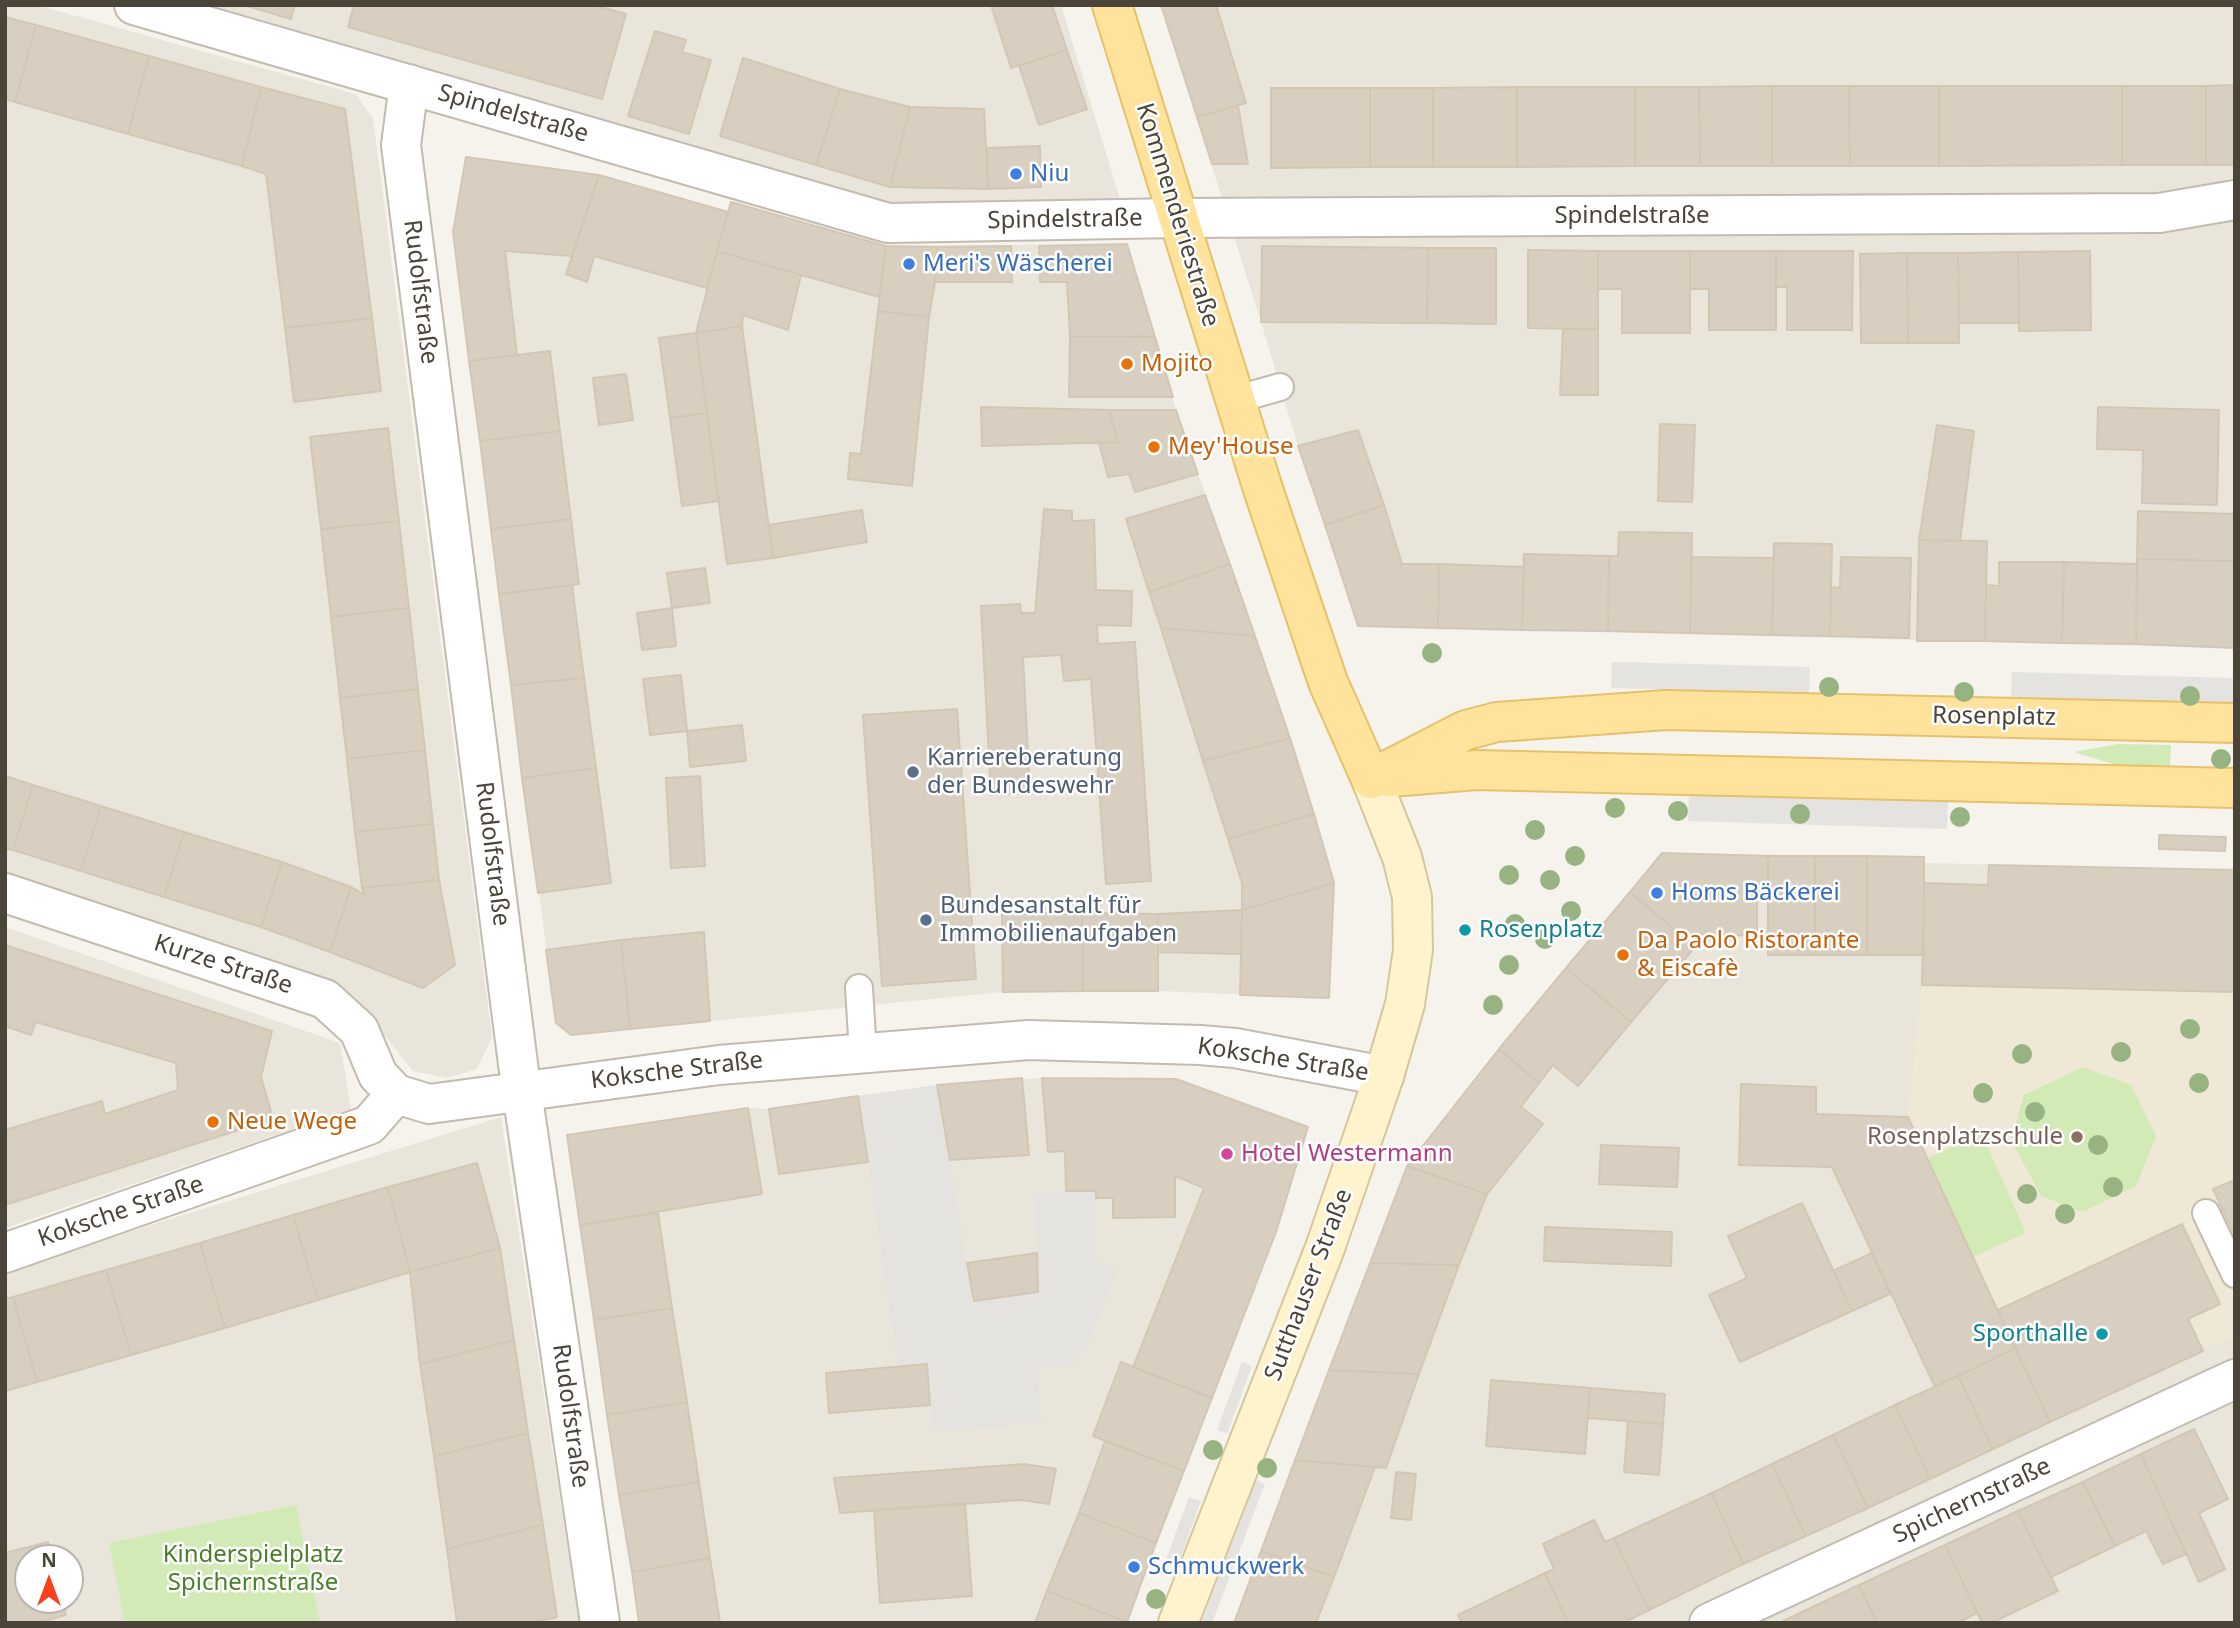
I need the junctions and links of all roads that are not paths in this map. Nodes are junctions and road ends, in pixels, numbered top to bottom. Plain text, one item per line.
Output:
1 (135, 5) edge
2 (1112, 5) edge
3 (409, 84) junction
4 (2235, 200) edge
5 (1178, 218) junction
6 (1280, 387) dead end
7 (1234, 400) junction
8 (2235, 723) edge
9 (1371, 779) junction
10 (2235, 788) edge
11 (5, 893) edge
12 (859, 988) dead end
13 (863, 1052) junction
14 (1384, 1076) junction
15 (522, 1090) junction
16 (396, 1094) junction
17 (2206, 1213) dead end
18 (5, 1253) edge
19 (2235, 1274) edge
20 (2235, 1379) edge
21 (600, 1623) edge
22 (1178, 1623) edge
23 (1709, 1623) edge

1 - 3 street, Spindelstraße
2 - 5 main road, Kommenderiestraße
3 - 5 street, Spindelstraße
3 - 15 street, Rudolfstraße
4 - 5 street, Spindelstraße
5 - 7 main road, Kommenderiestraße
6 - 7 lane
7 - 9 main road, Kommenderiestraße
8 - 9 main road, Rosenplatz
9 - 10 main road
9 - 14 street, Sutthauser Straße
11 - 16 street, Kurze Straße
12 - 13 lane
13 - 14 street, Koksche Straße
13 - 15 street, Koksche Straße
14 - 22 street, Sutthauser Straße
15 - 16 street, Koksche Straße
15 - 21 street, Rudolfstraße
16 - 18 street, Koksche Straße
17 - 19 lane
20 - 23 street, Spichernstraße

